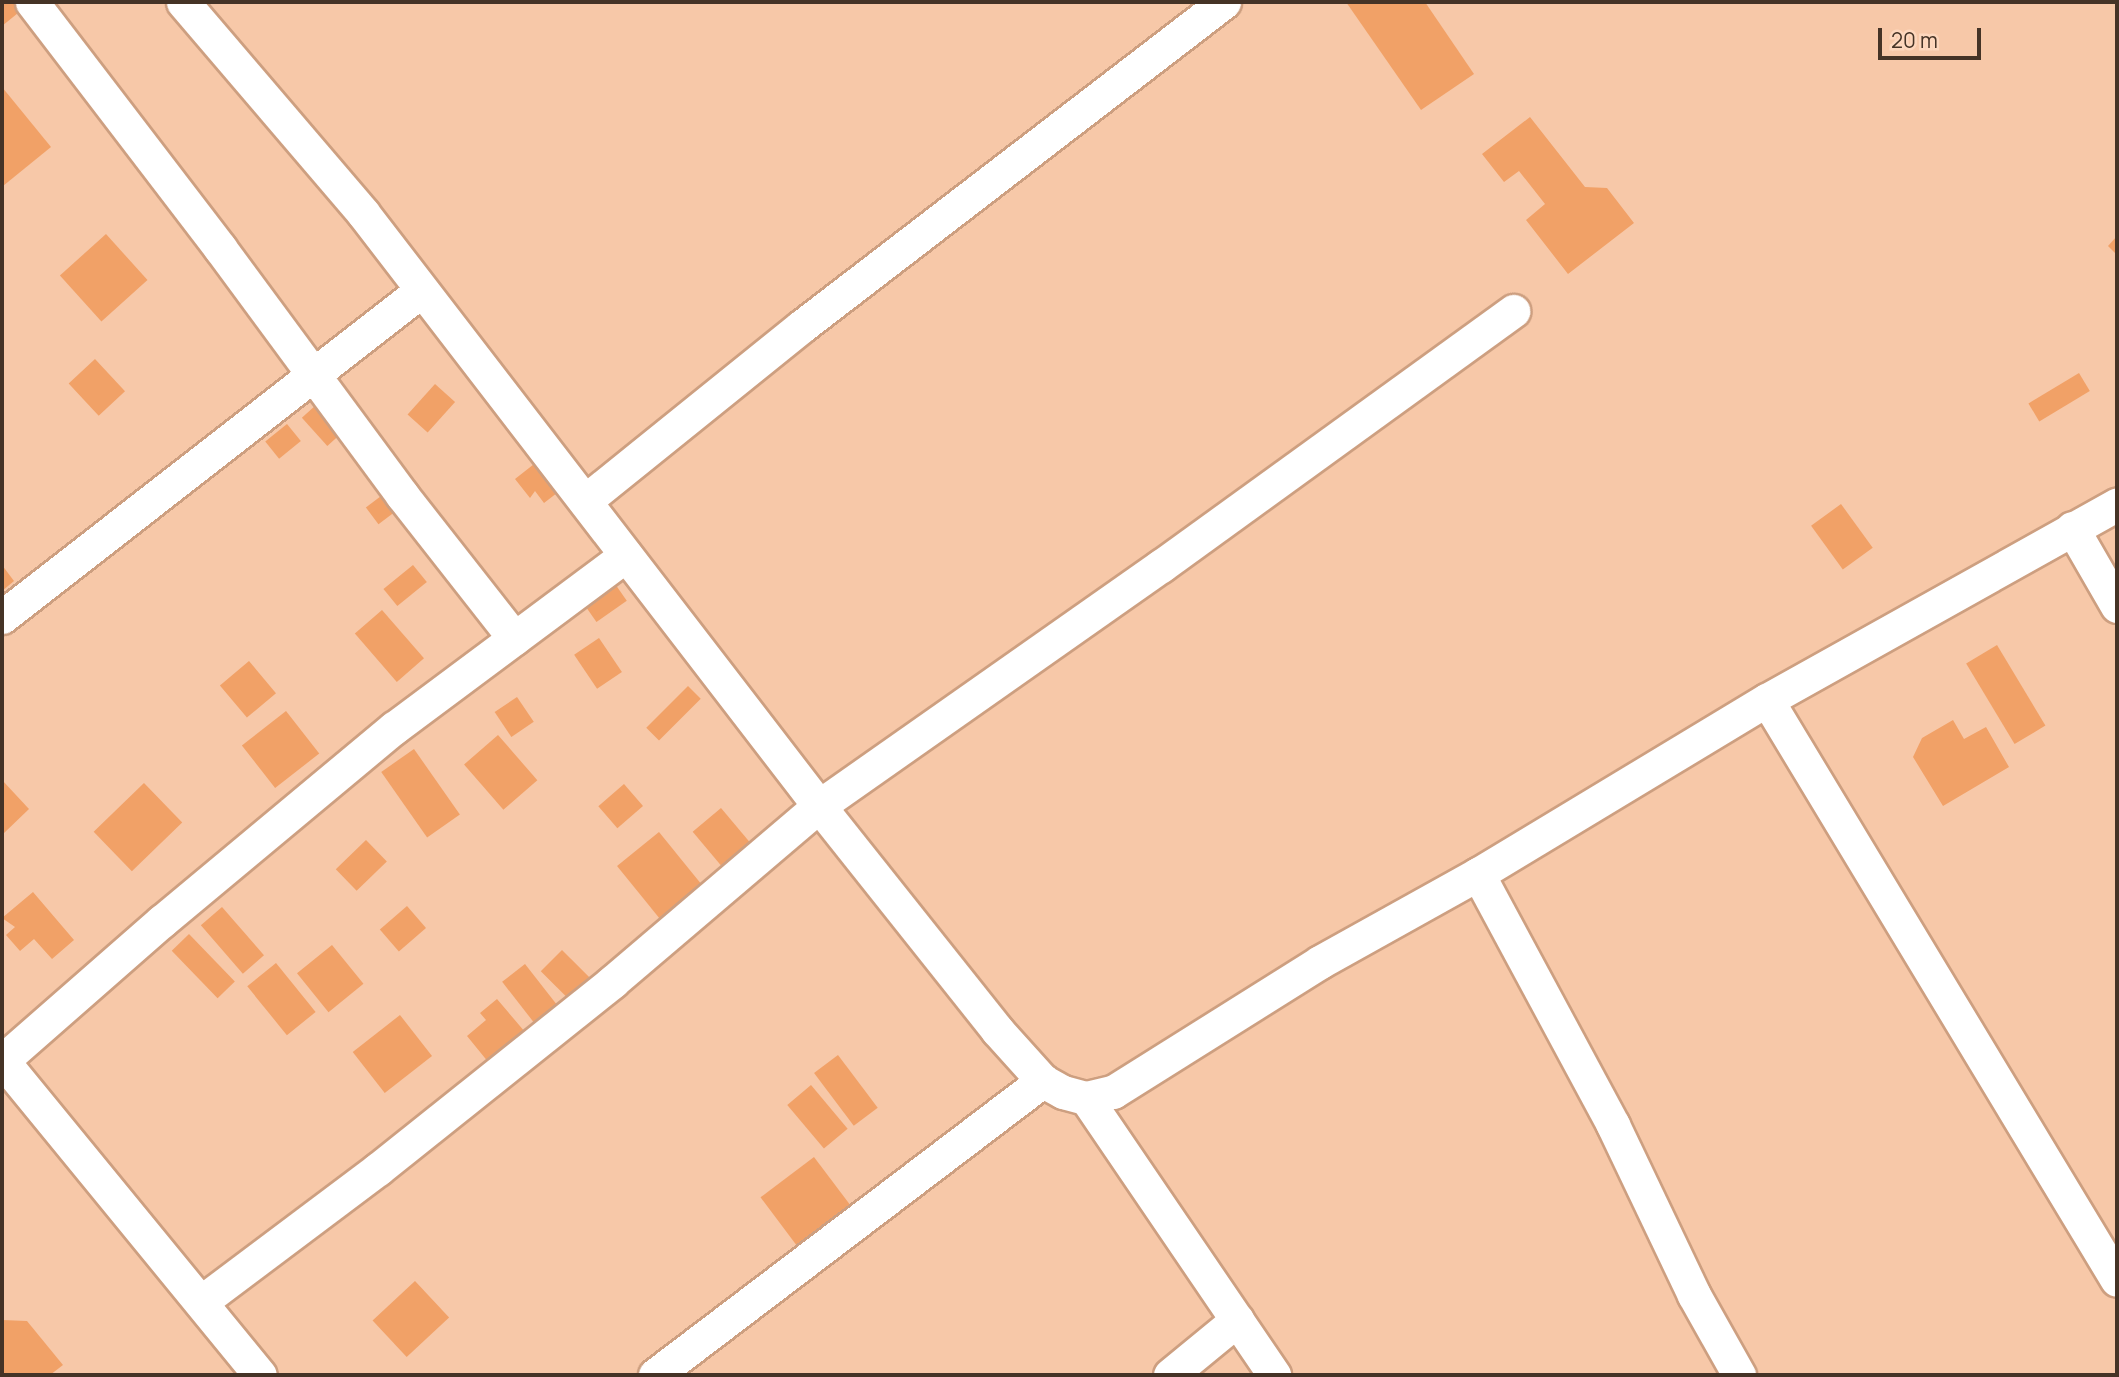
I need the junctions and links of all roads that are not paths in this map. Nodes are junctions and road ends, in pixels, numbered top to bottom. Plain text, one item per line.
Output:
1 (32, 2) edge
2 (183, 2) edge
3 (1224, 2) edge
4 (422, 290) junction
5 (1513, 311) dead end
6 (312, 373) junction
7 (585, 501) junction
8 (2117, 504) edge
9 (2072, 528) junction
10 (626, 555) junction
11 (2117, 606) edge
12 (2, 617) edge
13 (514, 638) junction
14 (1767, 700) junction
15 (819, 806) junction
16 (1478, 874) junction
17 (2, 1060) edge
18 (1044, 1082) junction
19 (1086, 1098) junction
20 (2117, 1280) edge
21 (201, 1302) junction
22 (1237, 1320) junction
23 (260, 1375) edge
24 (655, 1375) edge
25 (1170, 1375) edge
26 (1274, 1375) edge
27 (1740, 1375) edge

1 - 6 street
2 - 4 street
3 - 7 street
4 - 6 street
4 - 7 street
5 - 15 street
6 - 12 street
6 - 13 street
7 - 10 street
8 - 9 street
9 - 11 street
9 - 14 street
10 - 13 street
10 - 15 street
13 - 17 street
14 - 16 street
14 - 20 street
15 - 18 street
15 - 21 street
16 - 19 street
16 - 27 street
17 - 21 street
18 - 19 street
18 - 24 street
19 - 22 street
21 - 23 street
22 - 25 street
22 - 26 street

